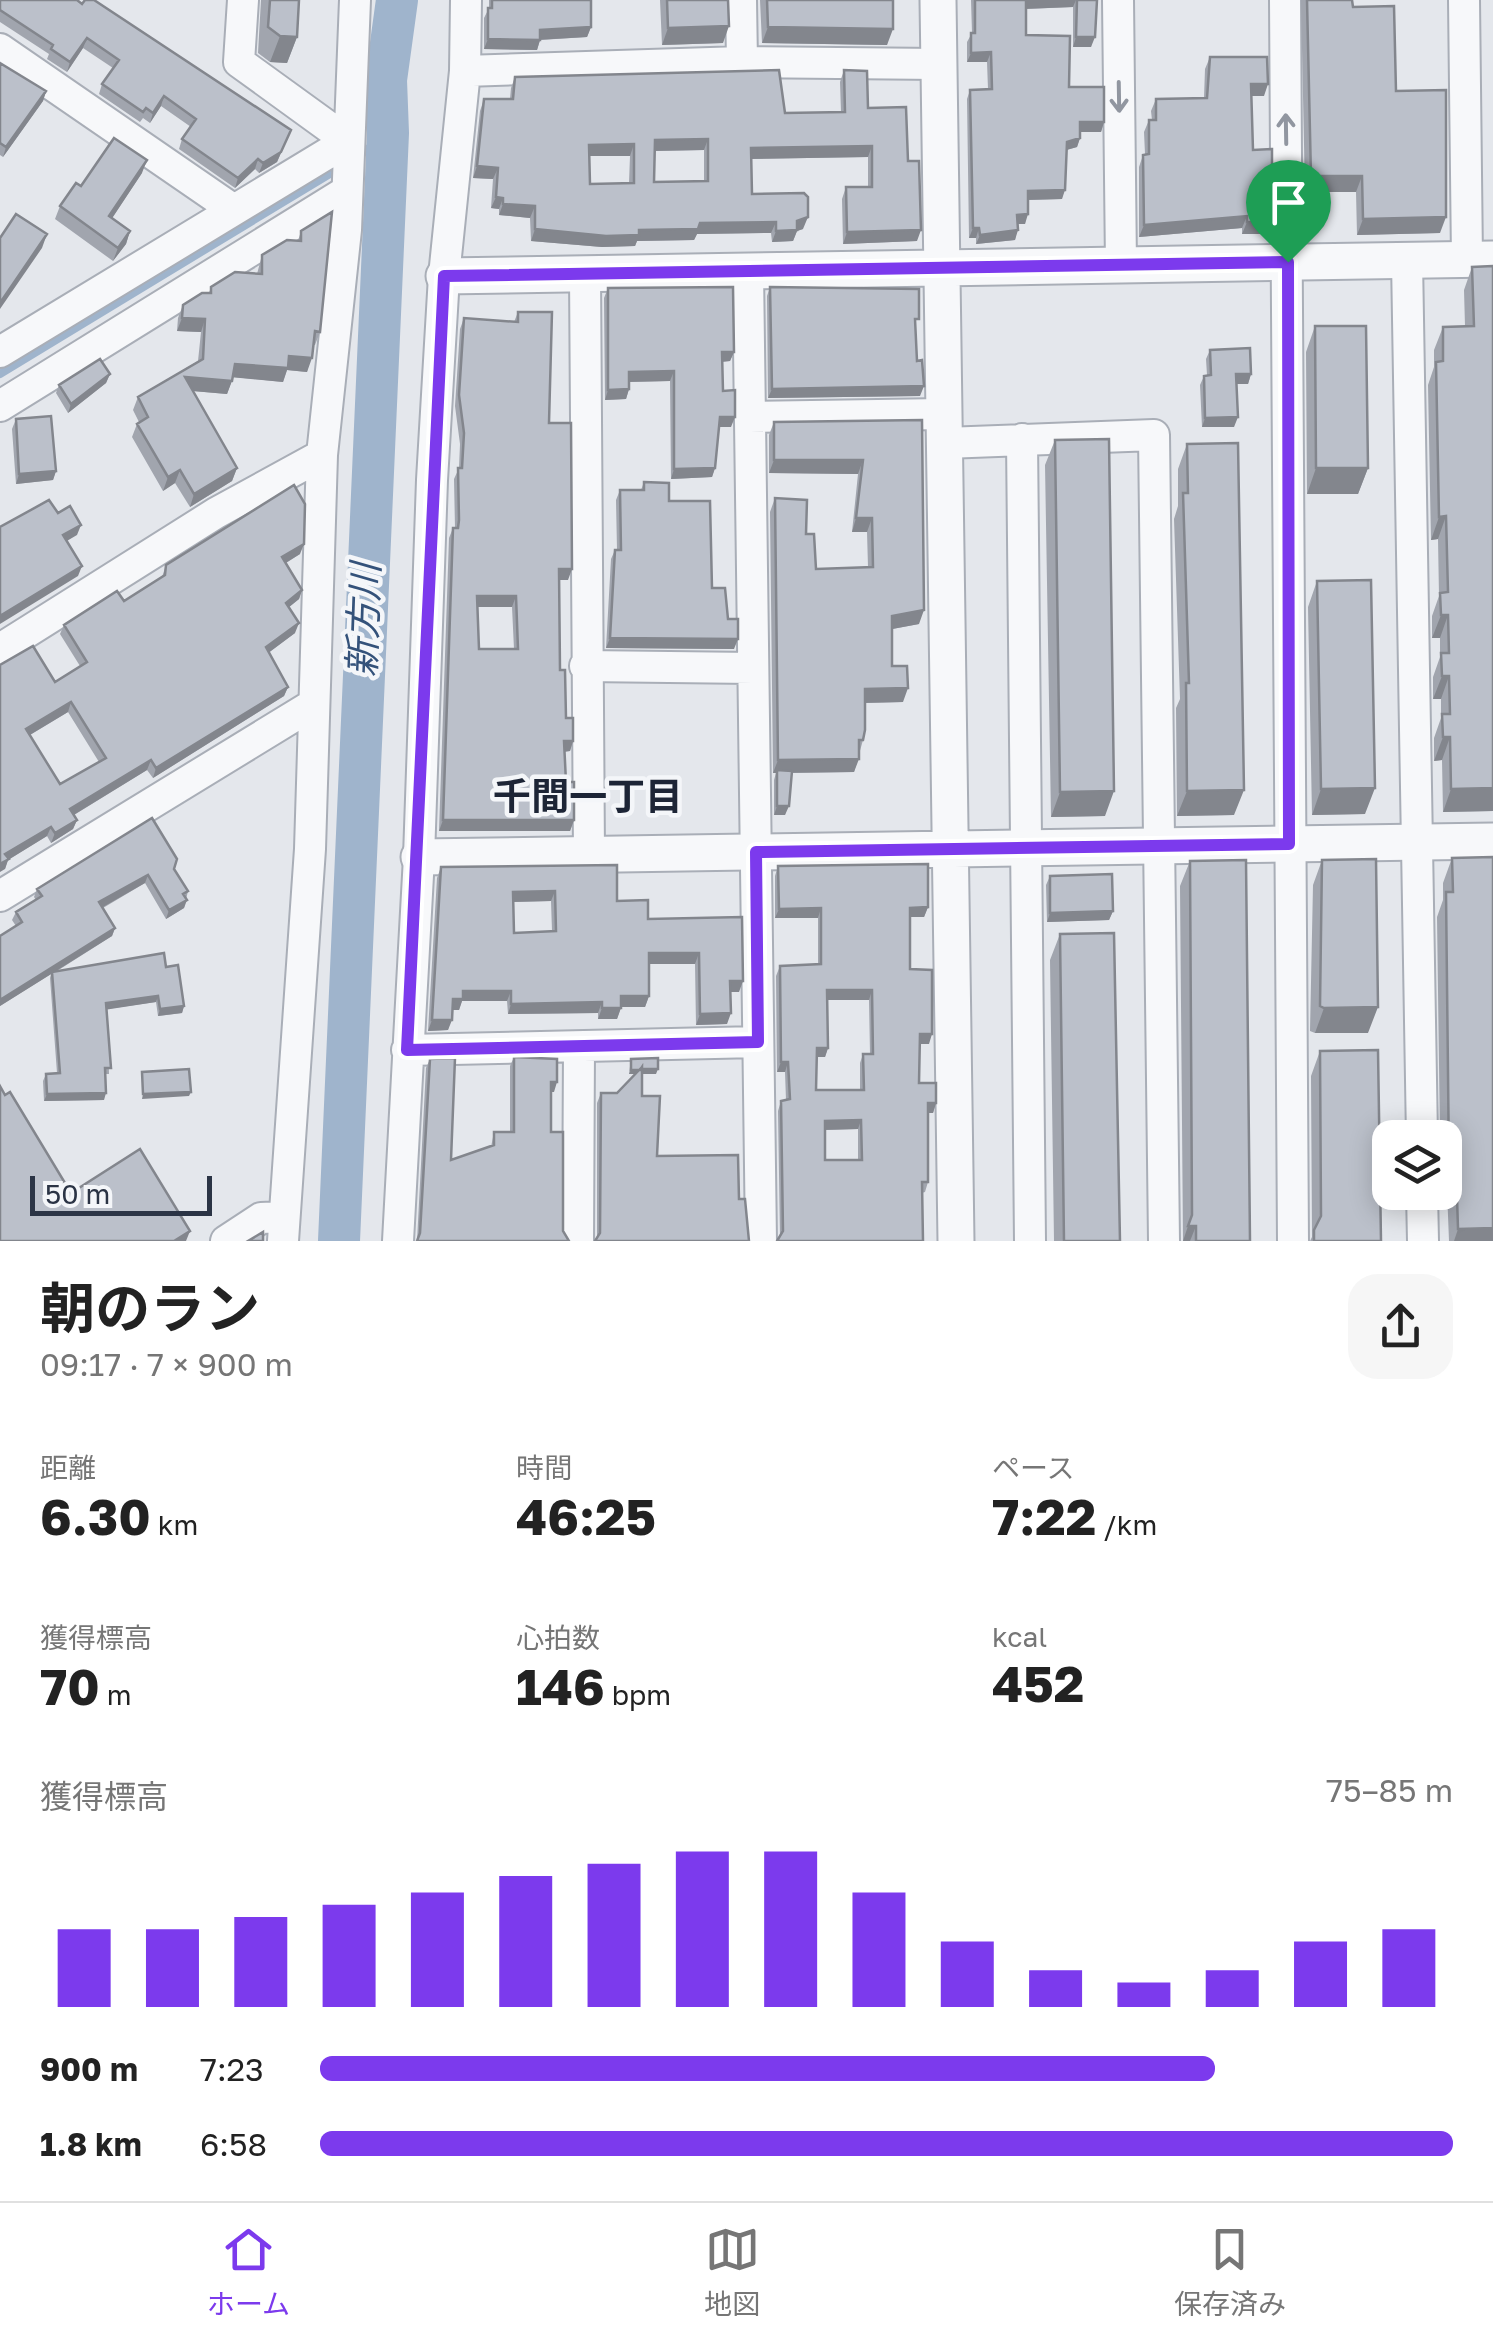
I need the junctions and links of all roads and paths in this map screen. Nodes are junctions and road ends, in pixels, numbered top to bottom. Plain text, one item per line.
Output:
1 (243, 0) edge
2 (355, 0) edge
3 (466, 0) edge
4 (741, 0) edge
5 (938, 0) edge
6 (1118, 0) edge
7 (1284, 0) edge
8 (1464, 0) edge
9 (4, 61) edge
10 (742, 62) junction
11 (939, 64) junction
12 (466, 70) junction
13 (348, 141) junction
14 (347, 191) junction
15 (234, 210) junction
16 (1480, 259) edge
17 (1407, 260) junction
18 (1288, 262) junction
19 (1121, 264) junction
20 (942, 268) junction
21 (748, 271) junction
22 (584, 274) junction
23 (444, 276) junction
24 (0, 352) edge
25 (0, 406) edge
26 (750, 417) junction
27 (944, 428) junction
28 (1022, 439) junction
29 (322, 455) junction
30 (0, 650) edge
31 (585, 666) junction
32 (754, 668) junction
33 (314, 704) junction
34 (1493, 840) edge
35 (1420, 842) junction
36 (1289, 844) junction
37 (1156, 846) junction
38 (1024, 848) junction
39 (951, 849) junction
40 (756, 852) junction
41 (589, 854) junction
42 (420, 857) junction
43 (0, 896) edge
44 (758, 1042) junction
45 (579, 1049) junction
46 (407, 1050) junction
47 (1422, 1120) edge
48 (1422, 1210) edge
49 (284, 1229) edge
50 (226, 1241) edge
51 (398, 1241) edge
52 (578, 1241) edge
53 (761, 1241) edge
54 (956, 1241) edge
55 (1030, 1241) edge
56 (1164, 1241) edge
57 (1292, 1241) edge
58 (1423, 1241) edge

1 - 13 street
2 - 13 street
3 - 12 street
4 - 10 street
5 - 11 street
6 -> 19 street
18 -> 7 street
8 - 16 street
9 - 15 street
10 - 11 street
10 - 12 street
11 - 20 street
12 - 23 street
13 - 14 street
13 - 15 street
14 - 25 street
14 - 29 street
15 - 24 street
16 - 17 street
17 - 18 street
17 - 35 street
18 - 19 street
18 - 36 street
19 - 20 street
20 - 21 street
20 - 27 street
21 - 22 street
21 - 26 street
22 - 23 street
22 - 31 street
23 - 42 street
26 - 27 street
26 - 32 street
27 - 28 street
27 - 39 street
28 - 37 street
28 - 38 street
29 - 30 street
29 - 33 street
31 - 32 street
31 - 41 street
32 - 40 street
33 - 43 street
33 - 49 street
34 - 35 street
35 - 36 street
35 - 47 street
36 - 37 street
36 - 57 street
37 - 38 street
37 - 56 street
38 - 39 street
38 - 55 street
39 - 40 street
39 - 54 street
40 - 41 street
40 - 44 street
41 - 42 street
42 - 46 street
44 - 45 street
44 - 53 street
45 - 46 street
45 - 52 street
46 - 51 street
48 - 58 street
49 - 50 street

